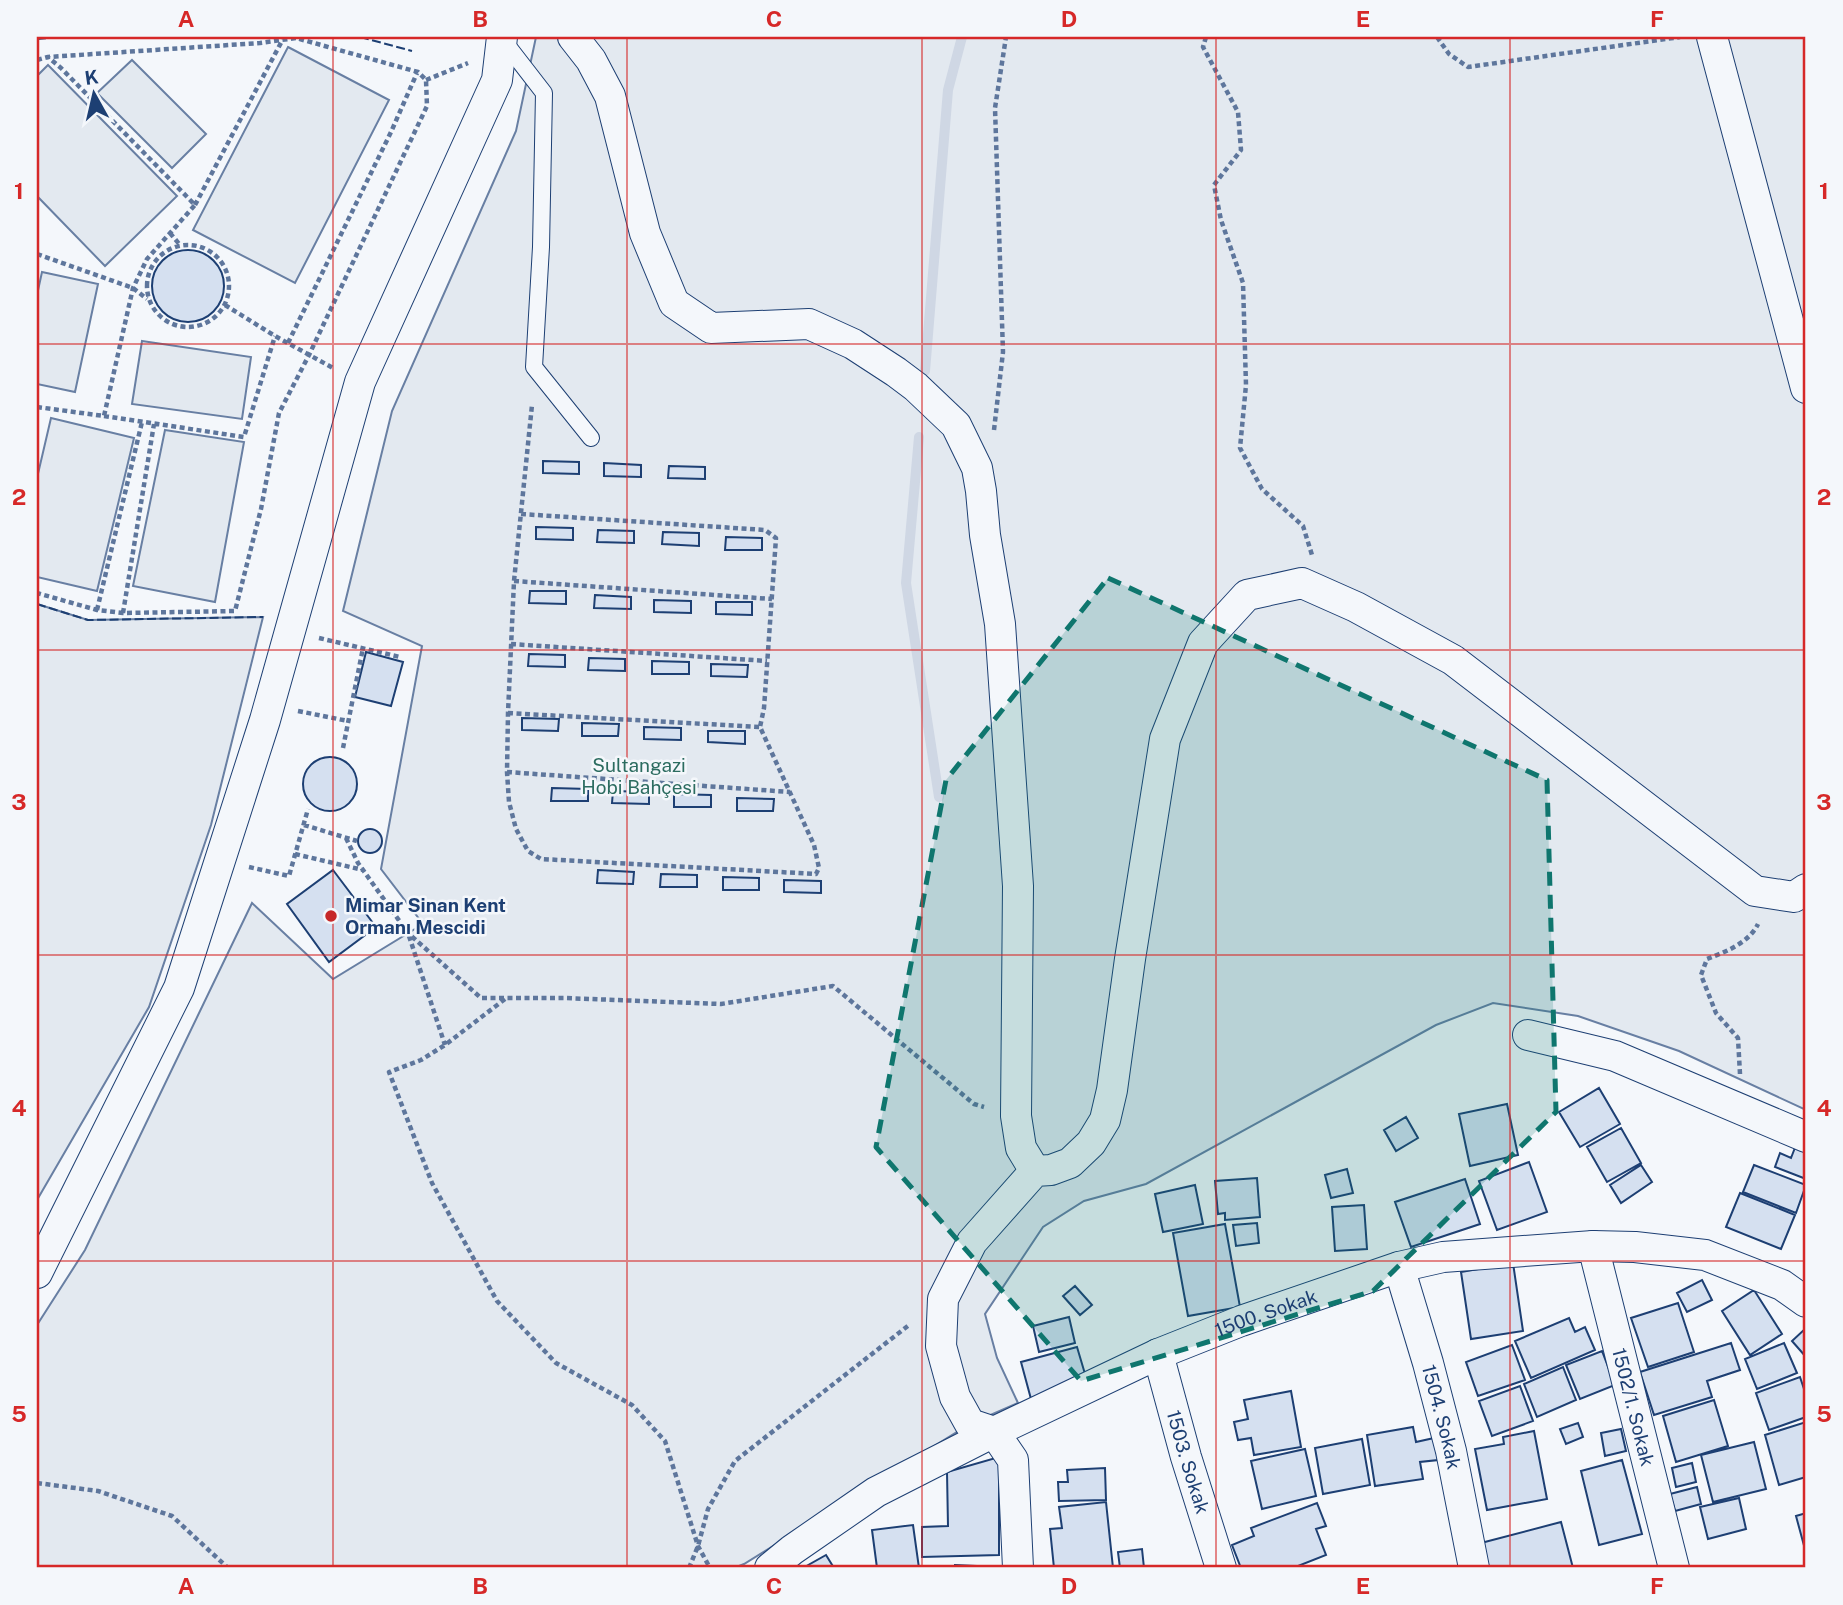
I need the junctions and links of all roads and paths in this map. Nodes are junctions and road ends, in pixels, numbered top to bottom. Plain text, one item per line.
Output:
1 (573, 37) edge
2 (1006, 37) edge
3 (1206, 37) edge
4 (1437, 37) edge
5 (1684, 37) edge
6 (1712, 37) edge
7 (283, 39) junction
8 (502, 41) edge
9 (48, 57) junction
10 (37, 60) edge
11 (418, 72) junction
12 (426, 79) junction
13 (195, 205) junction
14 (170, 233) junction
15 (180, 245) junction
16 (37, 254) edge
17 (133, 288) junction
18 (148, 300) junction
19 (225, 305) junction
20 (275, 337) junction
21 (288, 343) junction
22 (309, 355) junction
23 (534, 367) junction
24 (360, 382) junction
25 (1806, 388) edge
26 (37, 407) edge
27 (104, 416) junction
28 (142, 422) junction
29 (154, 424) junction
30 (591, 438) dead end
31 (976, 468) junction
32 (521, 514) junction
33 (513, 581) junction
34 (1302, 583) junction
35 (37, 593) edge
36 (772, 599) junction
37 (97, 610) junction
38 (123, 613) junction
39 (289, 632) junction
40 (511, 644) junction
41 (363, 648) junction
42 (400, 657) dead end
43 (767, 661) junction
44 (268, 705) junction
45 (508, 713) junction
46 (348, 721) junction
47 (760, 727) junction
48 (343, 748) dead end
49 (507, 772) junction
50 (790, 792) junction
51 (309, 809) dead end
52 (304, 825) junction
53 (346, 838) junction
54 (357, 841) dead end
55 (295, 855) junction
56 (220, 859) junction
57 (364, 870) junction
58 (1806, 889) edge
59 (1773, 894) junction
60 (408, 933) junction
61 (506, 998) junction
62 (1528, 1035) dead end
63 (445, 1045) junction
64 (1742, 1110) junction
65 (1016, 1115) junction
66 (1806, 1137) edge
67 (1035, 1171) junction
68 (1593, 1246) junction
69 (1399, 1267) junction
70 (37, 1273) edge
71 (943, 1298) junction
72 (1806, 1301) edge
73 (1158, 1354) junction
74 (994, 1432) junction
75 (37, 1483) edge
76 (698, 1546) junction
77 (228, 1568) edge
78 (689, 1568) edge
79 (710, 1568) edge
80 (770, 1568) edge
81 (1018, 1568) edge
82 (1222, 1568) edge
83 (1474, 1568) edge
84 (1674, 1568) edge

1 - 31 street
2 - 31 path
3 - 34 path
4 - 5 path
6 - 25 street
7 - 9 path
7 - 11 path
7 - 13 path
8 - 12 path
8 - 23 lane
8 - 24 street
9 - 10 path
9 - 13 path
11 - 12 path
11 - 21 path
12 - 22 path
13 - 14 path
14 - 15 path
14 - 17 path
15 - 18 path
15 - 19 path
16 - 17 path
17 - 18 path
17 - 27 path
18 - 19 path
19 - 20 path
20 - 21 path
20 - 29 path
21 - 22 path
22 - 24 path
22 - 38 path
23 - 30 lane
23 - 32 path
24 - 39 street
26 - 27 path
27 - 28 path
28 - 29 path
28 - 37 path
29 - 38 path
31 - 65 street
32 - 33 path
32 - 36 path
33 - 36 path
33 - 40 path
34 - 59 street
34 - 67 street
35 - 37 path
36 - 43 path
37 - 38 path
39 - 41 path
39 - 44 street
40 - 43 path
40 - 45 path
41 - 42 path
41 - 46 path
43 - 47 path
44 - 46 path
44 - 56 street
45 - 47 path
45 - 49 path
46 - 48 path
47 - 50 path
49 - 50 path
49 - 50 path
51 - 52 path
52 - 53 path
52 - 55 path
53 - 54 path
53 - 57 path
55 - 56 path
55 - 57 path
56 - 70 street
57 - 60 path
58 - 59 street
59 - 64 path
60 - 61 path
60 - 63 path
61 - 63 path
61 - 65 path
62 - 64 street
63 - 76 path
64 - 66 street
65 - 67 street
67 - 71 street
68 - 69 street, 1500. Sokak
68 - 72 street, 1500. Sokak
68 - 84 street, 1502/1. Sokak
69 - 73 street, 1500. Sokak
69 - 83 street, 1504. Sokak
71 - 74 street
71 - 76 path
73 - 74 street, 1500. Sokak
73 - 82 street, 1503. Sokak
74 - 80 street, 1500. Sokak
74 - 81 street
75 - 77 path
76 - 78 path
76 - 79 path

